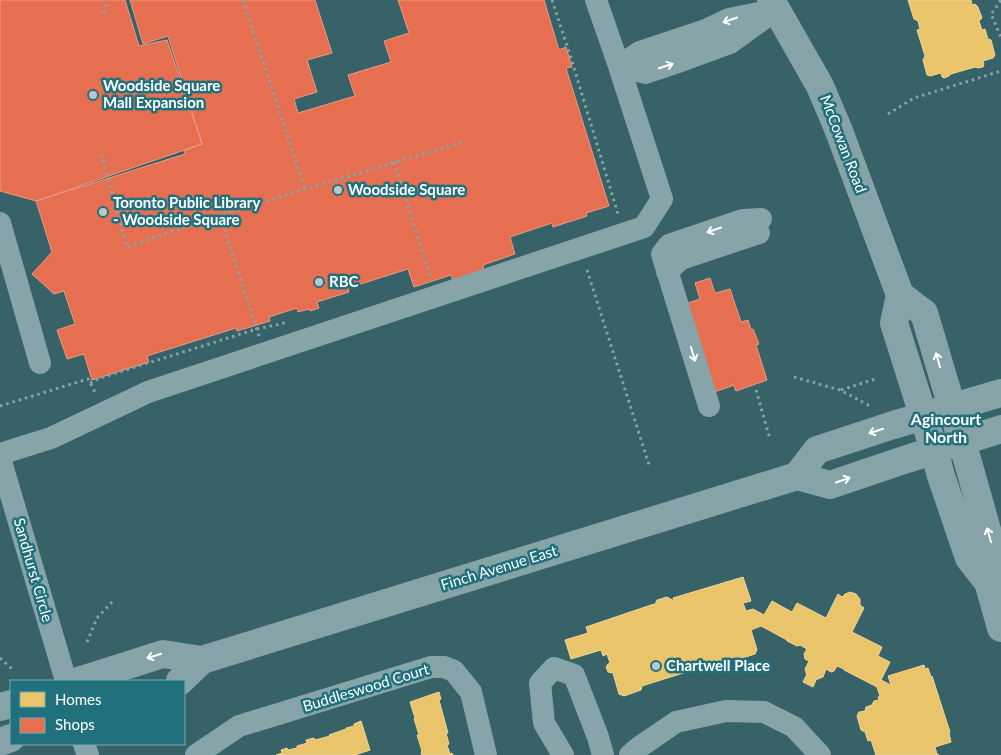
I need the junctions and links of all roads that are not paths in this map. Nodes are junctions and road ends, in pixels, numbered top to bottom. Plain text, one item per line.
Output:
1 (596, 0) edge
2 (774, 5) edge
3 (620, 66) junction
4 (0, 223) edge
5 (760, 226) dead end
6 (900, 294) junction
7 (40, 363) dead end
8 (1001, 393) edge
9 (709, 406) dead end
10 (952, 407) junction
11 (923, 417) junction
12 (1001, 429) edge
13 (962, 441) junction
14 (934, 450) junction
15 (0, 454) edge
16 (0, 458) edge
17 (796, 476) junction
18 (988, 582) junction
19 (1001, 628) edge
20 (202, 660) junction
21 (66, 680) edge
22 (81, 680) edge
23 (181, 680) edge
24 (196, 755) edge
25 (486, 755) edge
26 (562, 755) edge
27 (603, 755) edge
28 (630, 755) edge
29 (820, 755) edge

1 - 3 street
2 - 3 street
2 - 6 main road, McCowan Road
3 - 15 street
4 - 7 street
5 -> 9 street
10 -> 6 main road
6 - 11 main road
8 - 10 main road
10 - 11 main road
10 - 13 main road
11 - 14 main road
11 -> 17 main road
12 - 13 main road
13 - 14 main road
18 -> 13 main road
17 -> 14 main road
14 - 18 main road
16 - 21 street, Sandhurst Circle
17 - 20 main road, Finch Avenue East
18 - 19 main road
20 -> 22 main road, Finch Avenue East
20 - 23 main road, Finch Avenue East
24 - 25 street, Buddleswood Court
26 - 27 street
28 - 29 street

